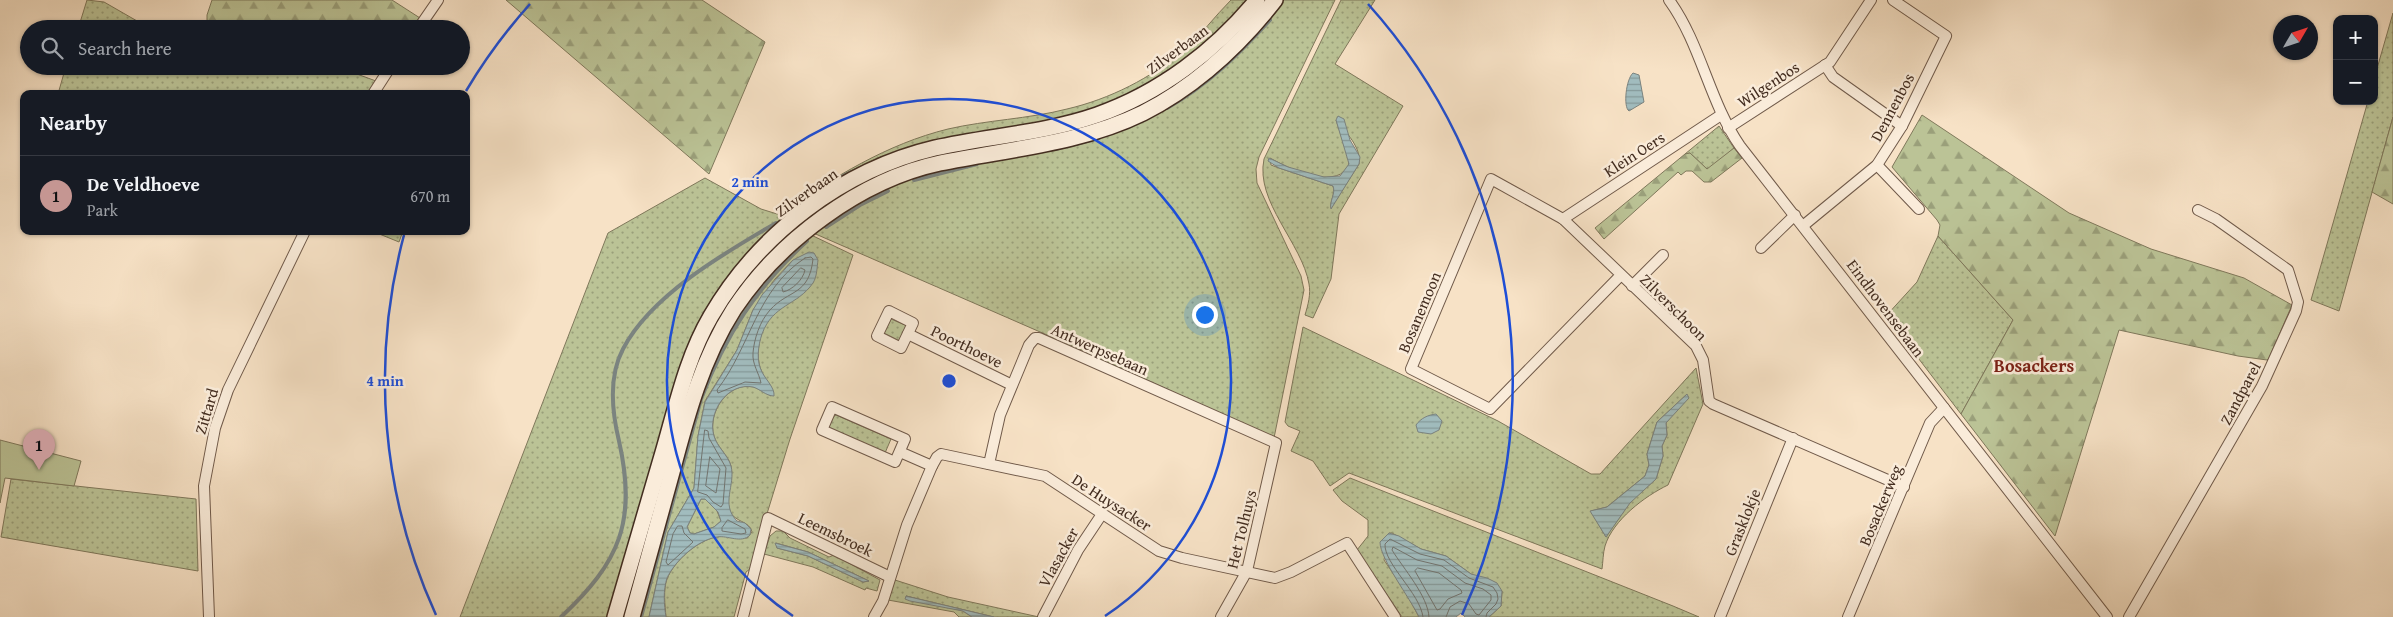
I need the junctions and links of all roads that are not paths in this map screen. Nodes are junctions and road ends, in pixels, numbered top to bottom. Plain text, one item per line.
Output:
1 (438, 0) edge
2 (1257, 0) edge
3 (1275, 0) edge
4 (1669, 0) edge
5 (1871, 0) edge
6 (1893, 0) edge
7 (424, 20) edge
8 (1825, 65) junction
9 (385, 75) edge
10 (376, 90) edge
11 (1721, 115) junction
12 (1902, 126) junction
13 (1728, 128) junction
14 (1877, 165) junction
15 (1491, 179) joint
16 (1919, 209) dead end
17 (2198, 210) dead end
18 (1795, 215) junction
19 (1563, 219) junction
20 (1804, 225) junction
21 (303, 235) edge
22 (1761, 248) dead end
23 (1663, 255) dead end
24 (1621, 275) junction
25 (1632, 286) junction
26 (908, 334) dead end
27 (1012, 385) junction
28 (1944, 408) junction
29 (1792, 438) junction
30 (1276, 443) joint
31 (900, 452) junction
32 (989, 464) junction
33 (932, 466) junction
34 (1904, 487) junction
35 (1102, 514) junction
36 (1247, 571) junction
37 (890, 577) junction
38 (209, 617) edge
39 (615, 617) edge
40 (632, 617) edge
41 (743, 617) edge
42 (874, 617) edge
43 (1043, 617) edge
44 (1221, 617) edge
45 (1396, 617) edge
46 (1720, 617) edge
47 (1848, 617) edge
48 (2108, 617) edge
49 (2129, 617) edge

1 - 7 street
2 - 39 main road, Zilverbaan
3 - 40 main road, Zilverbaan
4 - 11 street, Eindhovensebaan
5 - 8 street
6 - 12 street, Dennenbos
8 - 12 street
8 - 13 street, Wilgenbos
9 - 10 street
11 - 13 street, Eindhovensebaan
11 - 19 street, Klein Oers
12 - 14 street, Dennenbos
13 - 18 street, Eindhovensebaan
14 - 16 street
14 - 20 street, Dennenbos
15 - 19 street, Zilverschoon
15 - 24 street, Bosanemoon
17 - 49 street, Zandparel
18 - 20 street, Eindhovensebaan
18 - 22 street
19 - 24 street, Zilverschoon
20 - 28 street, Eindhovensebaan
21 - 38 street, Zittard
23 - 25 street
24 - 25 street, Zilverschoon
25 - 29 street, Zilverschoon
26 - 27 street, Poorthoeve
27 - 30 street, Antwerpsebaan
27 - 32 street, Antwerpsebaan
28 - 34 street, Bosackerweg
28 - 48 street, Eindhovensebaan
29 - 34 street, Zilverschoon
29 - 46 street, Grasklokje
30 - 36 street, Het Tolhuys
31 - 31 street
31 - 33 street
32 - 33 street, De Huysacker
32 - 35 street, De Huysacker
33 - 37 street
34 - 47 street, Bosackerweg
35 - 36 street, De Huysacker
35 - 43 street, Vlasacker
36 - 44 street, Het Tolhuys
36 - 45 street, De Huysacker
37 - 41 street, Leemsbroek
37 - 42 street

